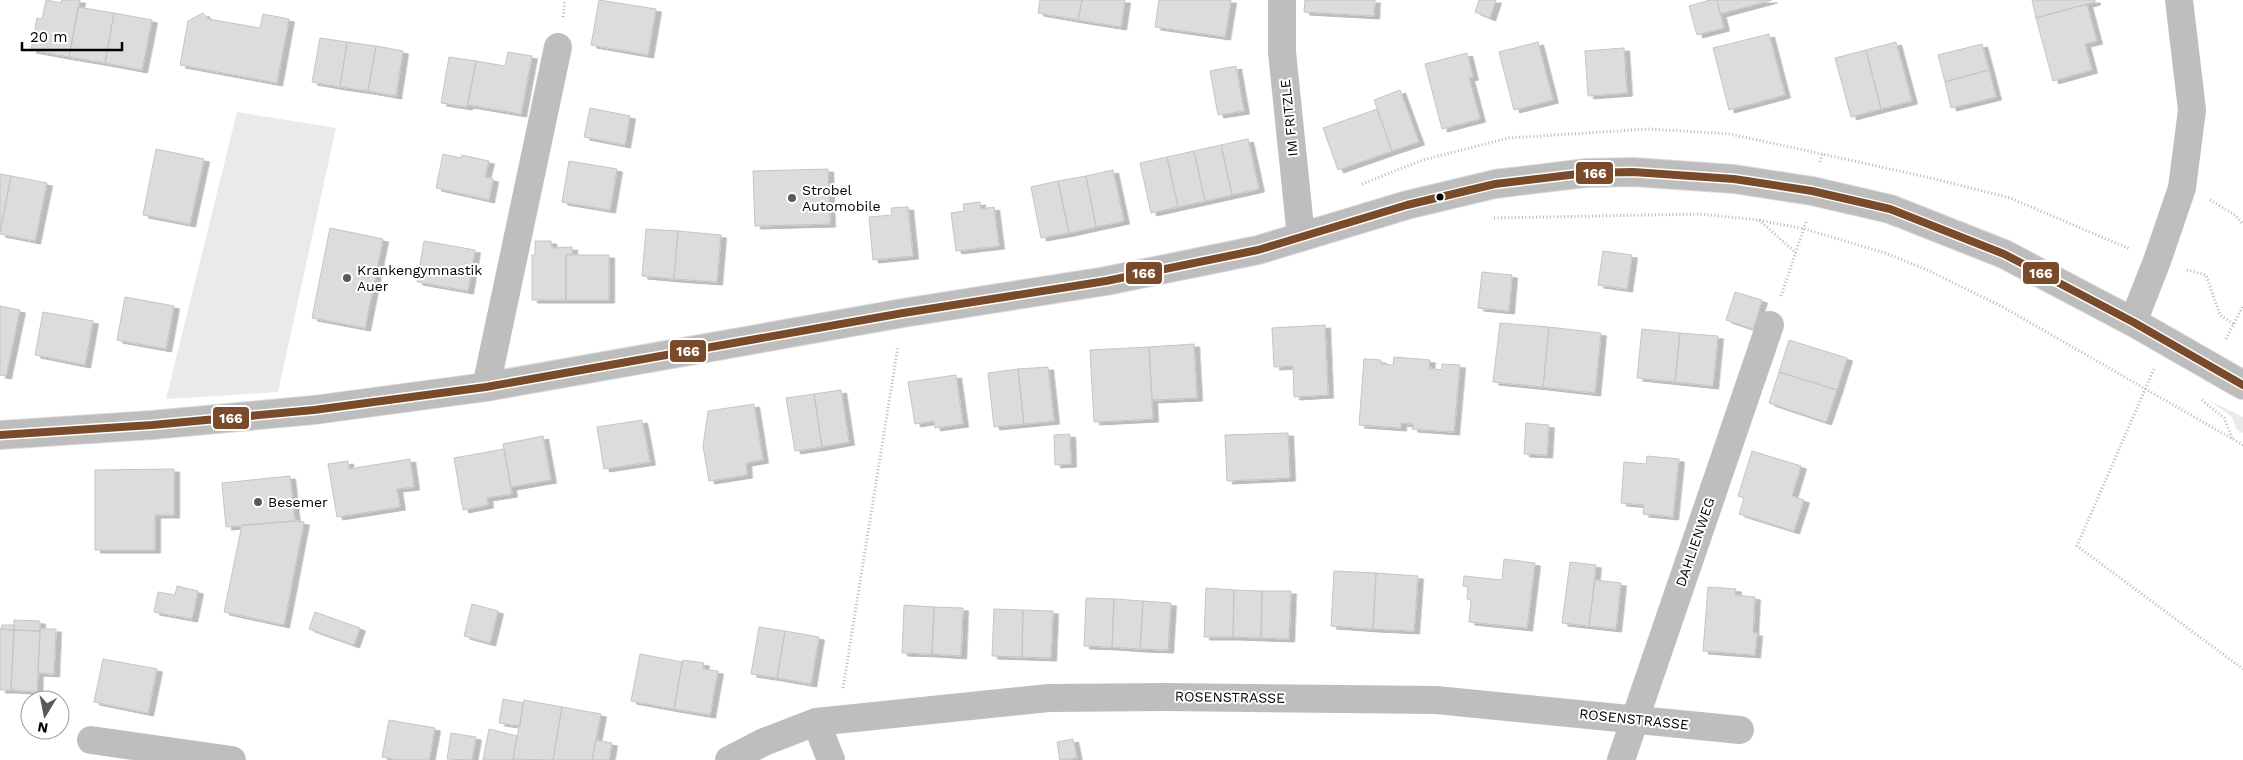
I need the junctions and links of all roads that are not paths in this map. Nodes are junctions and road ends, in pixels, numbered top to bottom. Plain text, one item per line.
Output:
1 (1282, 0) edge
2 (2180, 0) edge
3 (558, 48) dead end
4 (1301, 237) junction
5 (2133, 322) junction
6 (1770, 325) road end
7 (2243, 385) edge
8 (486, 387) junction
9 (0, 435) edge
10 (827, 720) junction
11 (1634, 720) junction
12 (1740, 730) dead end
13 (91, 740) dead end
14 (232, 760) edge
15 (728, 760) edge
16 (831, 760) edge
17 (1621, 760) edge

1 - 4 street, IM FRITZLE
2 - 5 street
3 - 8 street
4 - 5 main road
4 - 8 main road
5 - 7 main road
6 - 11 street, DAHLIENWEG
8 - 9 main road
10 - 11 street, ROSENSTRASSE
10 - 15 street, ROSENSTRASSE
10 - 16 street
11 - 12 street, ROSENSTRASSE
11 - 17 street, DAHLIENWEG
13 - 14 street

